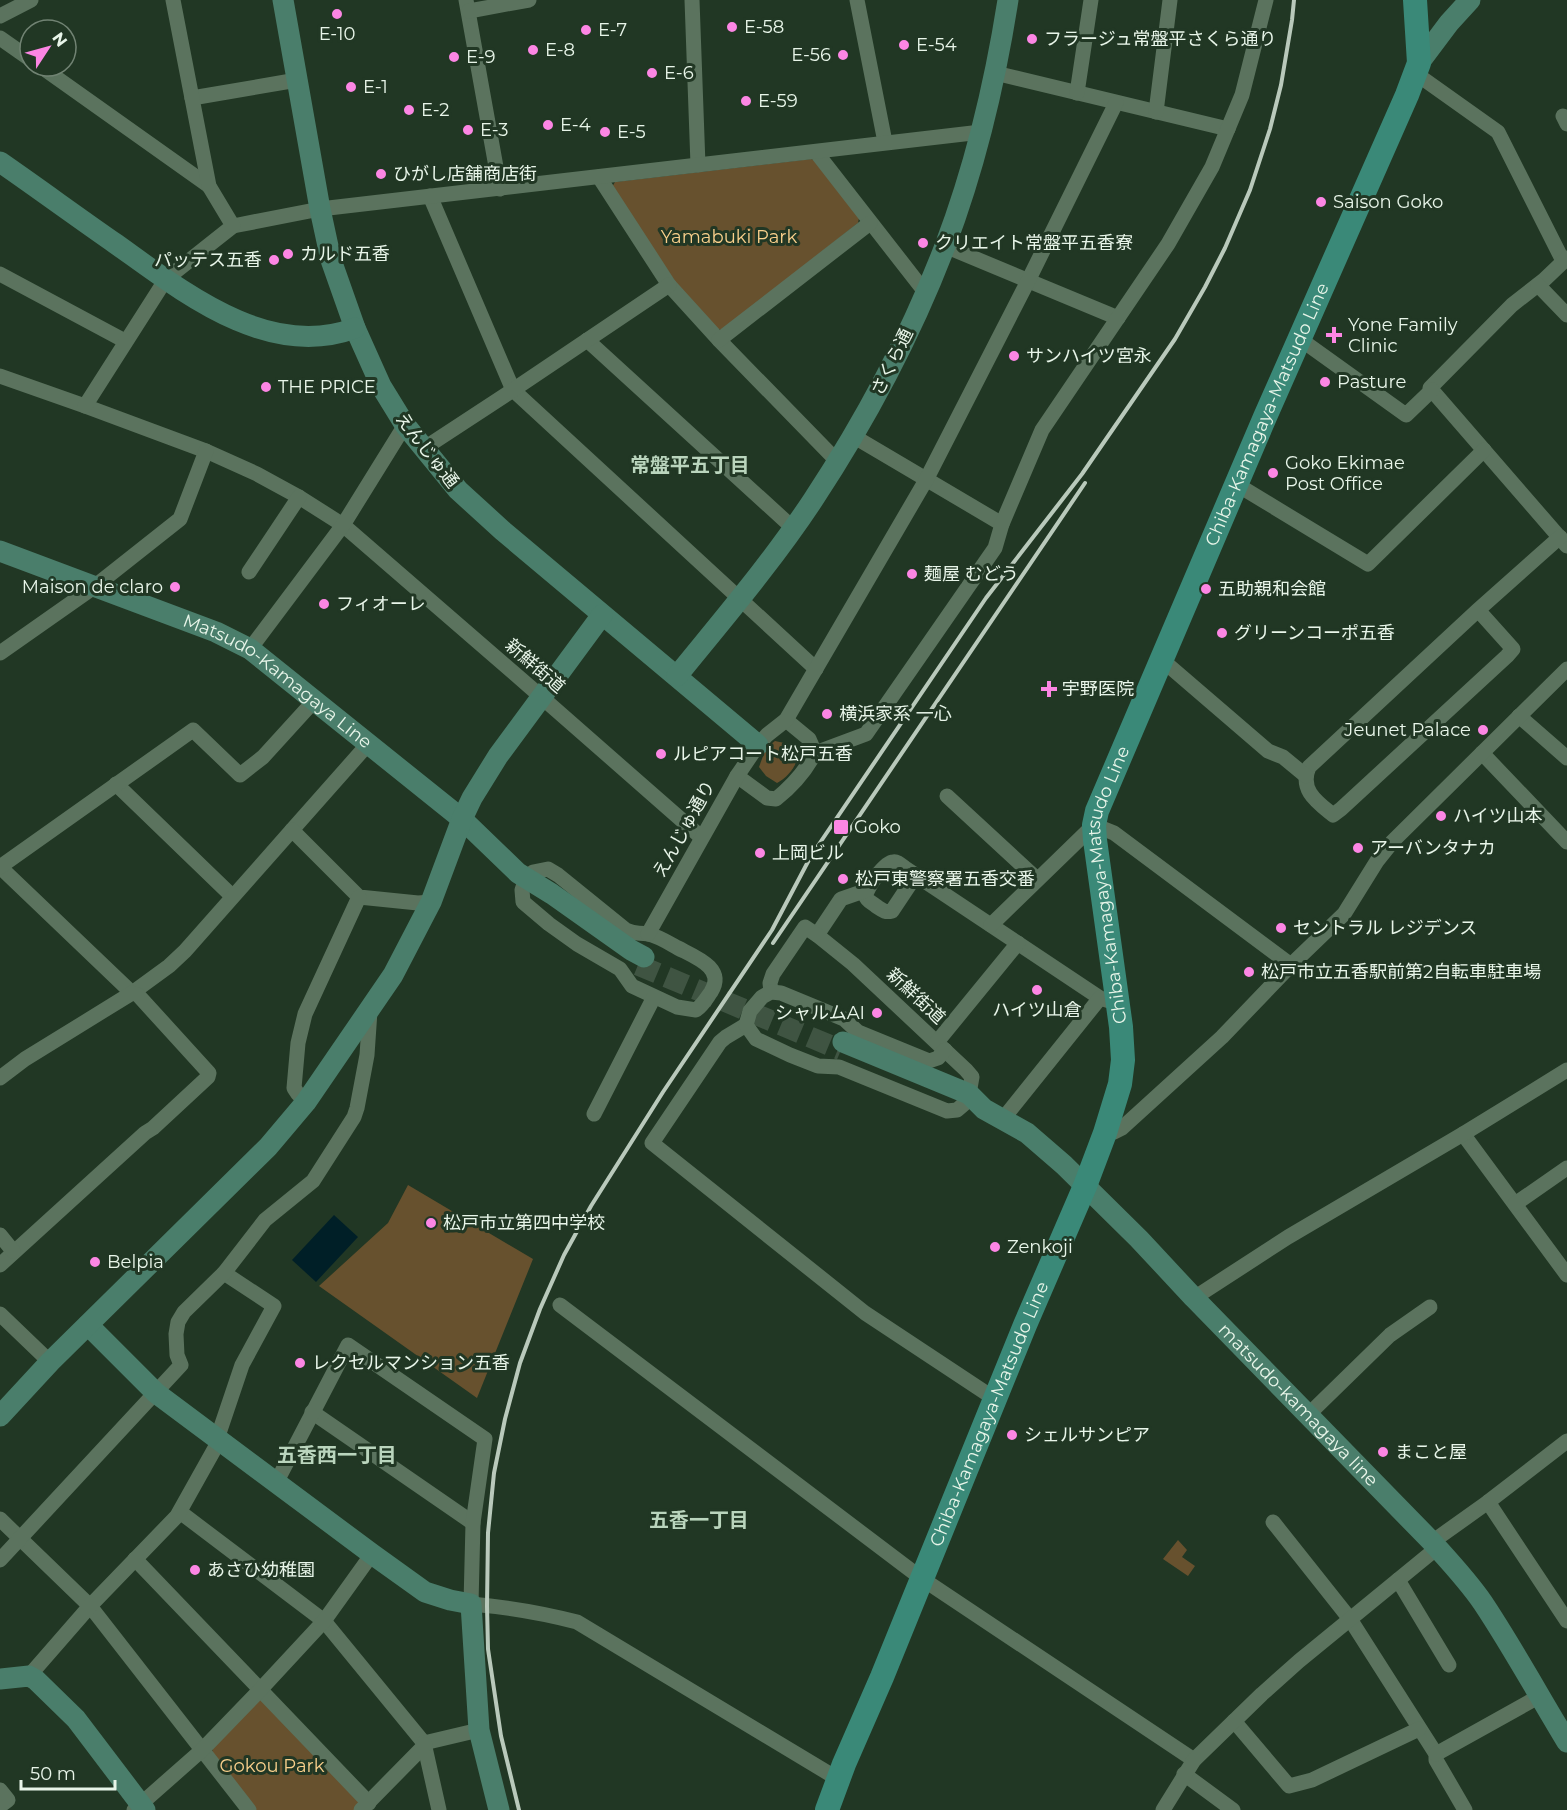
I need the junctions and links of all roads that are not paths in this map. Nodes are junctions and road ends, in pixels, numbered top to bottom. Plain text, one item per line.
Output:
1 (31, 0) edge
2 (173, 0) edge
3 (283, 0) edge
4 (529, 0) edge
5 (692, 0) edge
6 (857, 0) edge
7 (1008, 0) edge
8 (1091, 0) edge
9 (1170, 0) edge
10 (1266, 0) edge
11 (1470, 0) edge
12 (1416, 1) edge
13 (467, 6) edge
14 (0, 16) edge
15 (0, 38) edge
16 (18, 51) edge
17 (1417, 68) junction
18 (995, 74) junction
19 (57, 78) edge
20 (297, 80) junction
21 (1077, 93) junction
22 (192, 98) junction
23 (1116, 103) junction
24 (1156, 112) junction
25 (1228, 129) junction
26 (981, 132) junction
27 (885, 142) junction
28 (816, 152) junction
29 (0, 162) edge
30 (698, 165) junction
31 (599, 177) junction
32 (209, 186) junction
33 (500, 189) junction
34 (430, 196) junction
35 (320, 209) junction
36 (870, 223) junction
37 (233, 226) junction
38 (945, 246) junction
39 (1565, 260) edge
40 (0, 274) edge
41 (166, 279) junction
42 (1028, 281) junction
43 (669, 285) junction
44 (1538, 285) junction
45 (925, 292) junction
46 (1567, 315) edge
47 (1118, 318) junction
48 (355, 328) junction
49 (1300, 339) junction
50 (587, 340) junction
51 (719, 340) junction
52 (125, 341) junction
53 (0, 376) edge
54 (1431, 389) junction
55 (513, 390) junction
56 (86, 406) junction
57 (405, 425) junction
58 (853, 436) junction
59 (423, 449) junction
60 (1484, 450) junction
61 (206, 451) junction
62 (837, 461) junction
63 (926, 480) junction
64 (1236, 484) junction
65 (299, 496) junction
66 (1002, 524) junction
67 (342, 525) junction
68 (793, 528) junction
69 (1563, 542) edge
70 (0, 551) edge
71 (249, 572) dead end
72 (94, 587) junction
73 (741, 598) junction
74 (1478, 610) junction
75 (602, 615) junction
76 (250, 649) junction
77 (0, 652) edge
78 (1161, 658) junction
79 (816, 669) junction
80 (1567, 669) edge
81 (677, 676) junction
82 (542, 698) junction
83 (314, 701) junction
84 (1519, 716) junction
85 (786, 720) junction
86 (369, 743) junction
87 (758, 745) junction
88 (815, 753) junction
89 (1482, 753) junction
90 (1567, 758) edge
91 (736, 776) junction
92 (1305, 776) junction
93 (116, 784) junction
94 (947, 796) dead end
95 (462, 819) junction
96 (1094, 825) junction
97 (292, 830) junction
98 (701, 837) junction
99 (1567, 842) edge
100 (916, 875) junction
101 (524, 877) junction
102 (1037, 879) junction
103 (867, 890) junction
104 (232, 896) junction
105 (359, 897) junction
106 (431, 902) junction
107 (991, 925) junction
108 (648, 934) junction
109 (817, 934) junction
110 (1018, 943) junction
111 (641, 961) tunnel mouth
112 (1292, 965) junction
113 (771, 992) junction
114 (132, 993) junction
115 (654, 997) junction
116 (1108, 999) junction
117 (370, 1011) junction
118 (746, 1025) junction
119 (842, 1046) tunnel mouth
120 (941, 1046) junction
121 (1567, 1070) edge
122 (0, 1078) edge
123 (961, 1097) junction
124 (306, 1102) junction
125 (594, 1114) dead end
126 (1003, 1119) junction
127 (1105, 1133) junction
128 (1462, 1134) junction
129 (1567, 1168) edge
130 (1085, 1186) junction
131 (1515, 1204) junction
132 (0, 1234) edge
133 (13, 1251) junction
134 (0, 1265) edge
135 (224, 1273) junction
136 (1567, 1275) edge
137 (1194, 1299) junction
138 (560, 1305) dead end
139 (1430, 1307) dead end
140 (0, 1314) edge
141 (88, 1325) junction
142 (50, 1362) junction
143 (156, 1393) junction
144 (995, 1399) junction
145 (312, 1412) junction
146 (1308, 1415) junction
147 (0, 1416) edge
148 (218, 1440) junction
149 (1567, 1441) edge
150 (276, 1483) junction
151 (1488, 1502) junction
152 (180, 1512) junction
153 (0, 1519) edge
154 (1273, 1522) dead end
155 (473, 1523) junction
156 (20, 1539) junction
157 (1435, 1545) junction
158 (372, 1554) junction
159 (135, 1559) junction
160 (0, 1560) edge
161 (921, 1578) junction
162 (1398, 1580) junction
163 (1563, 1604) edge
164 (471, 1605) junction
165 (90, 1606) junction
166 (1350, 1619) junction
167 (324, 1621) junction
168 (1567, 1621) edge
169 (1449, 1665) dead end
170 (29, 1676) junction
171 (0, 1679) edge
172 (260, 1690) junction
173 (1540, 1696) junction
174 (1234, 1721) junction
175 (1419, 1729) junction
176 (479, 1730) junction
177 (1567, 1742) edge
178 (425, 1744) junction
179 (202, 1750) junction
180 (1436, 1754) junction
181 (1194, 1761) junction
182 (1184, 1774) junction
183 (838, 1779) junction
184 (0, 1790) edge
185 (0, 1806) edge
186 (365, 1806) edge
187 (140, 1808) edge
188 (249, 1810) edge
189 (439, 1810) edge
190 (500, 1810) edge
191 (827, 1810) edge
192 (1163, 1810) edge
193 (1233, 1810) edge
194 (1465, 1810) edge

1 - 14 street
2 - 22 street
3 - 20 street, えんじゅ通
4 - 13 street
5 - 30 street
6 - 27 street
7 - 18 street, さくら通
8 - 21 street
9 - 24 street
10 - 25 street
11 - 17 street
12 - 17 main road, Chiba-Kamagaya-Matsudo Line
13 - 33 street
15 - 16 street
17 - 39 street
17 - 49 main road, Chiba-Kamagaya-Matsudo Line
18 - 21 street
18 - 26 street, さくら通
19 - 32 street
20 - 22 street
20 - 35 street, えんじゅ通
21 - 23 street
22 - 32 street
23 - 24 street
23 - 42 street, えんじゅ通り
24 - 25 street
25 - 47 street
26 - 27 street
26 - 38 street, さくら通
27 - 28 street
28 - 30 street
28 - 36 street
29 - 41 street
30 - 31 street
31 - 33 street
31 - 43 street
32 - 37 street
33 - 34 street
34 - 35 street
34 - 55 street
35 - 37 street
35 - 48 street, えんじゅ通
36 - 45 street
36 - 51 street
37 - 41 street
38 - 42 street
38 - 45 street, さくら通
39 - 44 street
40 - 52 street
41 - 48 street
41 - 52 street
42 - 47 street
42 - 63 street, えんじゅ通り
43 - 50 street
43 - 51 street
44 - 46 street
44 - 54 street
45 - 58 street, さくら通
47 - 66 street
48 - 57 street, えんじゅ通
49 - 54 street
49 - 64 main road, Chiba-Kamagaya-Matsudo Line
50 - 55 street
50 - 68 street
51 - 62 street
52 - 56 street
53 - 56 street, 新鮮街道
54 - 60 street
55 - 59 street
55 - 73 street
56 - 61 street, 新鮮街道
57 - 59 street, えんじゅ通
57 - 67 street
58 - 62 street, さくら通
58 - 63 street
59 - 75 street, えんじゅ通
60 - 64 street
60 - 69 street
61 - 65 street, 新鮮街道
61 - 72 street
62 - 68 street, さくら通
63 - 66 street
63 - 79 street, えんじゅ通り
64 - 78 main road, Chiba-Kamagaya-Matsudo Line
65 - 67 street, 新鮮街道
65 - 71 street
66 - 88 street
67 - 76 street
67 - 82 street, 新鮮街道
68 - 73 street, さくら通
69 - 74 street
70 - 72 street, Matsudo-Kamagaya Line
72 - 76 street, Matsudo-Kamagaya Line
72 - 77 street
73 - 79 street
73 - 81 street, さくら通
74 - 92 street
74 - 92 street
75 - 81 street, えんじゅ通
75 - 82 street
76 - 83 street, Matsudo-Kamagaya Line
78 - 92 street
78 - 96 main road, Chiba-Kamagaya-Matsudo Line
79 - 85 street, えんじゅ通り
80 - 84 street
81 - 87 street, えんじゅ通
82 - 95 street
82 - 98 street, 新鮮街道
83 - 86 street, Matsudo-Kamagaya Line
83 - 93 street
84 - 89 street
84 - 90 street
85 - 87 street, えんじゅ通り
85 - 88 street
86 - 95 street, Matsudo-Kamagaya Line
86 - 97 street
87 - 91 street, えんじゅ通り
88 - 91 street
89 - 99 street
89 - 112 street
91 - 98 street, えんじゅ通り
93 - 104 street
93 - 114 street
94 - 102 street
95 - 101 street, Matsudo-Kamagaya Line
95 - 106 street
96 - 102 street
96 - 112 street
96 - 116 main road, Chiba-Kamagaya-Matsudo Line
97 - 104 street
97 - 105 street
98 - 108 street, えんじゅ通り
100 - 103 street
100 - 103 street
100 - 107 street
101 - 108 street
101 - 111 street, Matsudo-Kamagaya Line
101 - 115 street
102 - 107 street
103 - 109 street
104 - 114 street
105 - 106 street
105 - 124 street
106 - 117 street
107 - 110 street
108 - 115 street
109 - 113 street
109 - 120 street, 新鮮街道
110 - 116 street
110 - 120 street
112 - 127 street
113 - 118 street
113 - 120 street
114 - 122 street
114 - 133 street
115 - 125 street
116 - 126 street
116 - 127 main road, Chiba-Kamagaya-Matsudo Line
117 - 124 street
117 - 135 street
118 - 123 street
118 - 144 street
119 - 123 street
120 - 123 street, 新鮮街道
121 - 128 street
123 - 126 street, matsudo-kamagaya line
124 - 141 street
126 - 130 street, matsudo-kamagaya line
127 - 130 main road, Chiba-Kamagaya-Matsudo Line
128 - 131 street
128 - 137 street
129 - 131 street
130 - 137 street, matsudo-kamagaya line
130 - 144 main road, Chiba-Kamagaya-Matsudo Line
131 - 136 street
132 - 133 street
133 - 134 street
135 - 143 street
135 - 148 street
137 - 146 street, matsudo-kamagaya line
138 - 161 street
139 - 146 street
140 - 142 street
141 - 142 street
141 - 143 street
142 - 147 street
143 - 148 street
143 - 156 street
144 - 161 main road, Chiba-Kamagaya-Matsudo Line
145 - 150 street
145 - 155 street
145 - 155 street
146 - 157 street, matsudo-kamagaya line
148 - 150 street
148 - 152 street
149 - 151 street
150 - 158 street
151 - 157 street
151 - 163 street
152 - 159 street
152 - 167 street
153 - 156 street
154 - 166 street
155 - 164 street
156 - 160 street
156 - 165 street
157 - 162 street
157 - 173 street, matsudo-kamagaya line
158 - 164 street
158 - 167 street
159 - 165 street
159 - 172 street
161 - 181 street
161 - 183 main road, Chiba-Kamagaya-Matsudo Line
162 - 166 street
162 - 169 street
163 - 168 street
164 - 176 street
164 - 183 street
165 - 170 street
165 - 179 street
166 - 174 street
166 - 175 street
167 - 172 street
167 - 178 street
170 - 171 street
170 - 187 street
172 - 179 street
172 - 186 street
173 - 177 street, matsudo-kamagaya line
173 - 180 street
174 - 175 street
174 - 181 street
175 - 180 street
176 - 178 street
176 - 190 street
178 - 186 street
178 - 189 street
179 - 187 street
179 - 188 street
180 - 194 street
181 - 182 street
182 - 192 street
182 - 193 street
183 - 191 main road, Chiba-Kamagaya-Matsudo Line
184 - 185 street

